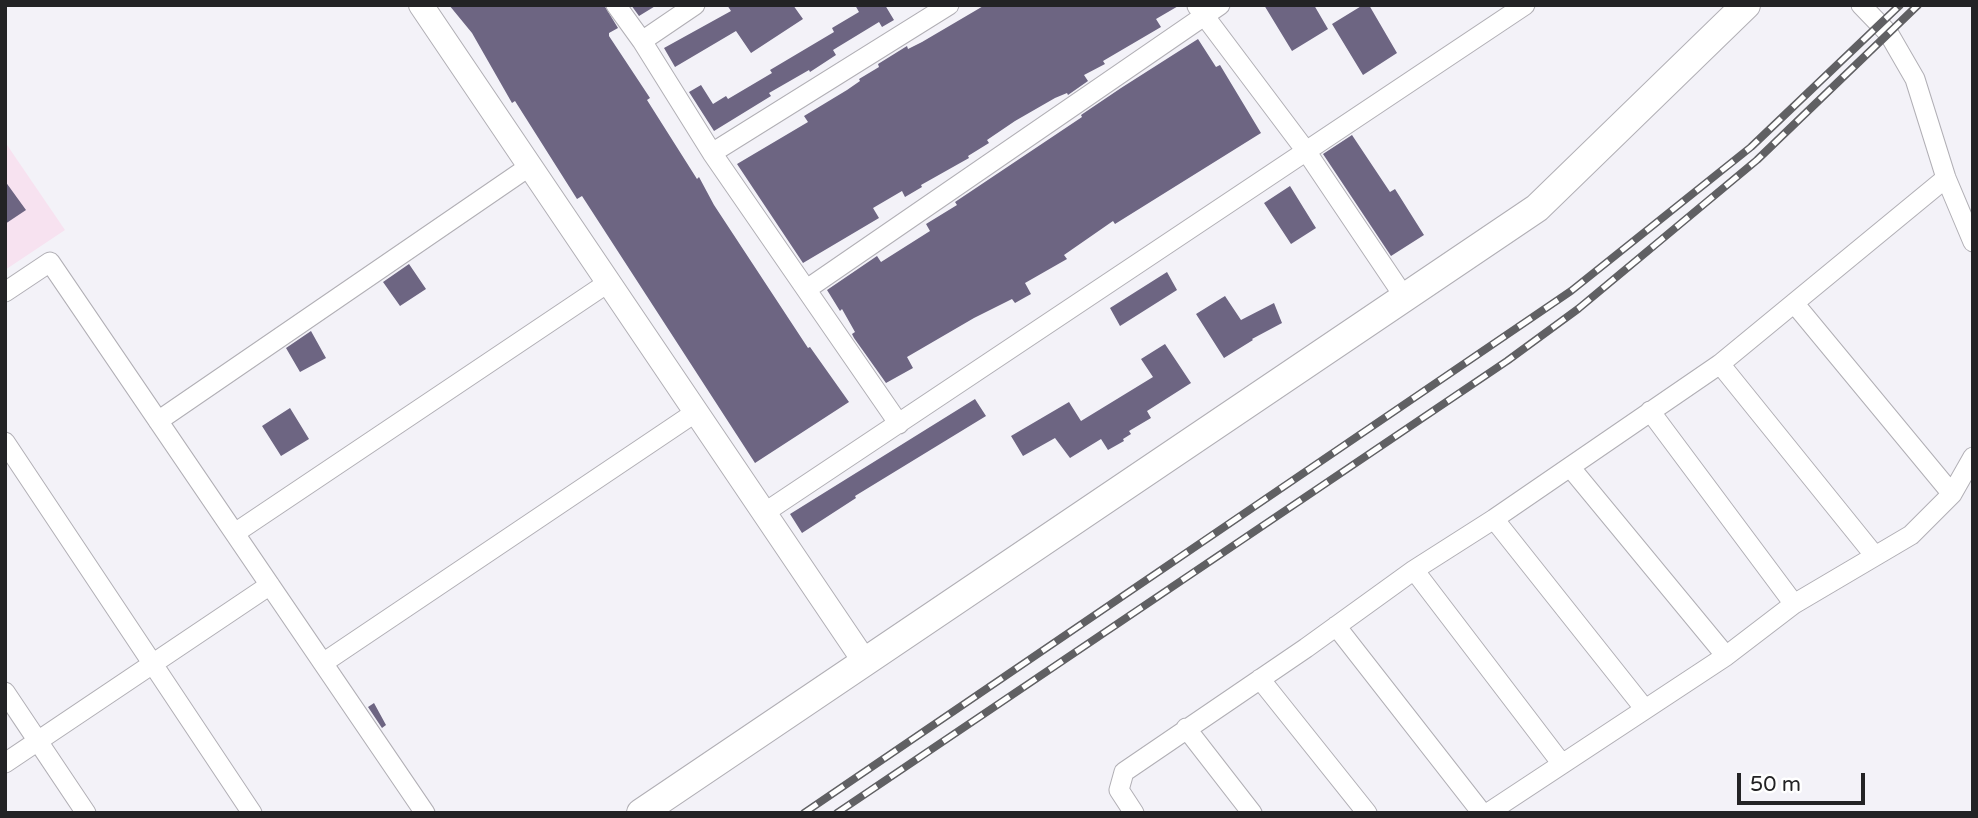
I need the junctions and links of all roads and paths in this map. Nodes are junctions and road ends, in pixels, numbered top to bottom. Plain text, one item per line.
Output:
1 (616, 5) edge
2 (695, 5) edge
3 (949, 5) edge
4 (1525, 5) edge
5 (1746, 5) edge
6 (1861, 5) edge
7 (424, 6) edge
8 (1206, 9) edge
9 (642, 41) junction
10 (1306, 151) junction
11 (712, 153) junction
12 (530, 166) junction
13 (1946, 178) junction
14 (1973, 242) edge
15 (609, 282) junction
16 (807, 289) junction
17 (5, 292) edge
18 (1405, 298) junction
19 (1794, 303) junction
20 (1720, 364) junction
21 (1650, 411) junction
22 (696, 412) junction
23 (158, 421) junction
24 (899, 424) junction
25 (5, 442) edge
26 (1973, 457) edge
27 (1570, 467) junction
28 (1952, 494) junction
29 (764, 513) junction
30 (1494, 519) junction
31 (235, 533) junction
32 (1875, 556) junction
33 (1414, 570) junction
34 (270, 585) junction
35 (1794, 604) junction
36 (1336, 626) junction
37 (1726, 656) junction
38 (865, 662) junction
39 (323, 663) junction
40 (153, 664) junction
41 (1260, 679) junction
42 (5, 692) edge
43 (1644, 708) junction
44 (1186, 728) junction
45 (38, 741) junction
46 (5, 763) edge
47 (1562, 764) junction
48 (86, 813) edge
49 (252, 813) edge
50 (425, 813) edge
51 (641, 813) edge
52 (1133, 813) edge
53 (1252, 813) edge
54 (1367, 813) edge
55 (1482, 813) edge
56 (1488, 813) edge

1 - 9 street
2 - 9 street
3 - 11 street
4 - 10 street
5 - 18 main road
6 - 13 street
7 - 12 street
8 - 10 street
8 - 16 street
9 - 11 street
10 - 18 street
10 - 24 street
11 - 16 street
12 - 15 street
12 - 23 street
13 - 14 street
13 - 19 street
15 - 22 street
15 - 31 street
16 - 24 street
17 - 23 street
18 - 38 main road
19 - 20 street
19 - 28 street
20 - 21 street
20 - 32 street
21 - 27 street
21 - 35 street
22 - 29 street
22 - 39 street
23 - 31 street
24 - 29 street
25 - 40 street
26 - 28 street
27 - 30 street
27 - 37 street
28 - 32 street
29 - 38 street
30 - 33 street
30 - 43 street
31 - 34 street
32 - 35 street
33 - 36 street
33 - 47 street
34 - 39 street
34 - 40 street
35 - 37 street
36 - 41 street
36 - 55 street
37 - 43 street
38 - 51 main road
39 - 50 street
40 - 45 street
40 - 49 street
41 - 44 street
41 - 54 street
42 - 45 street
43 - 47 street
44 - 52 street
44 - 53 street
45 - 46 street
45 - 48 street
47 - 56 street

